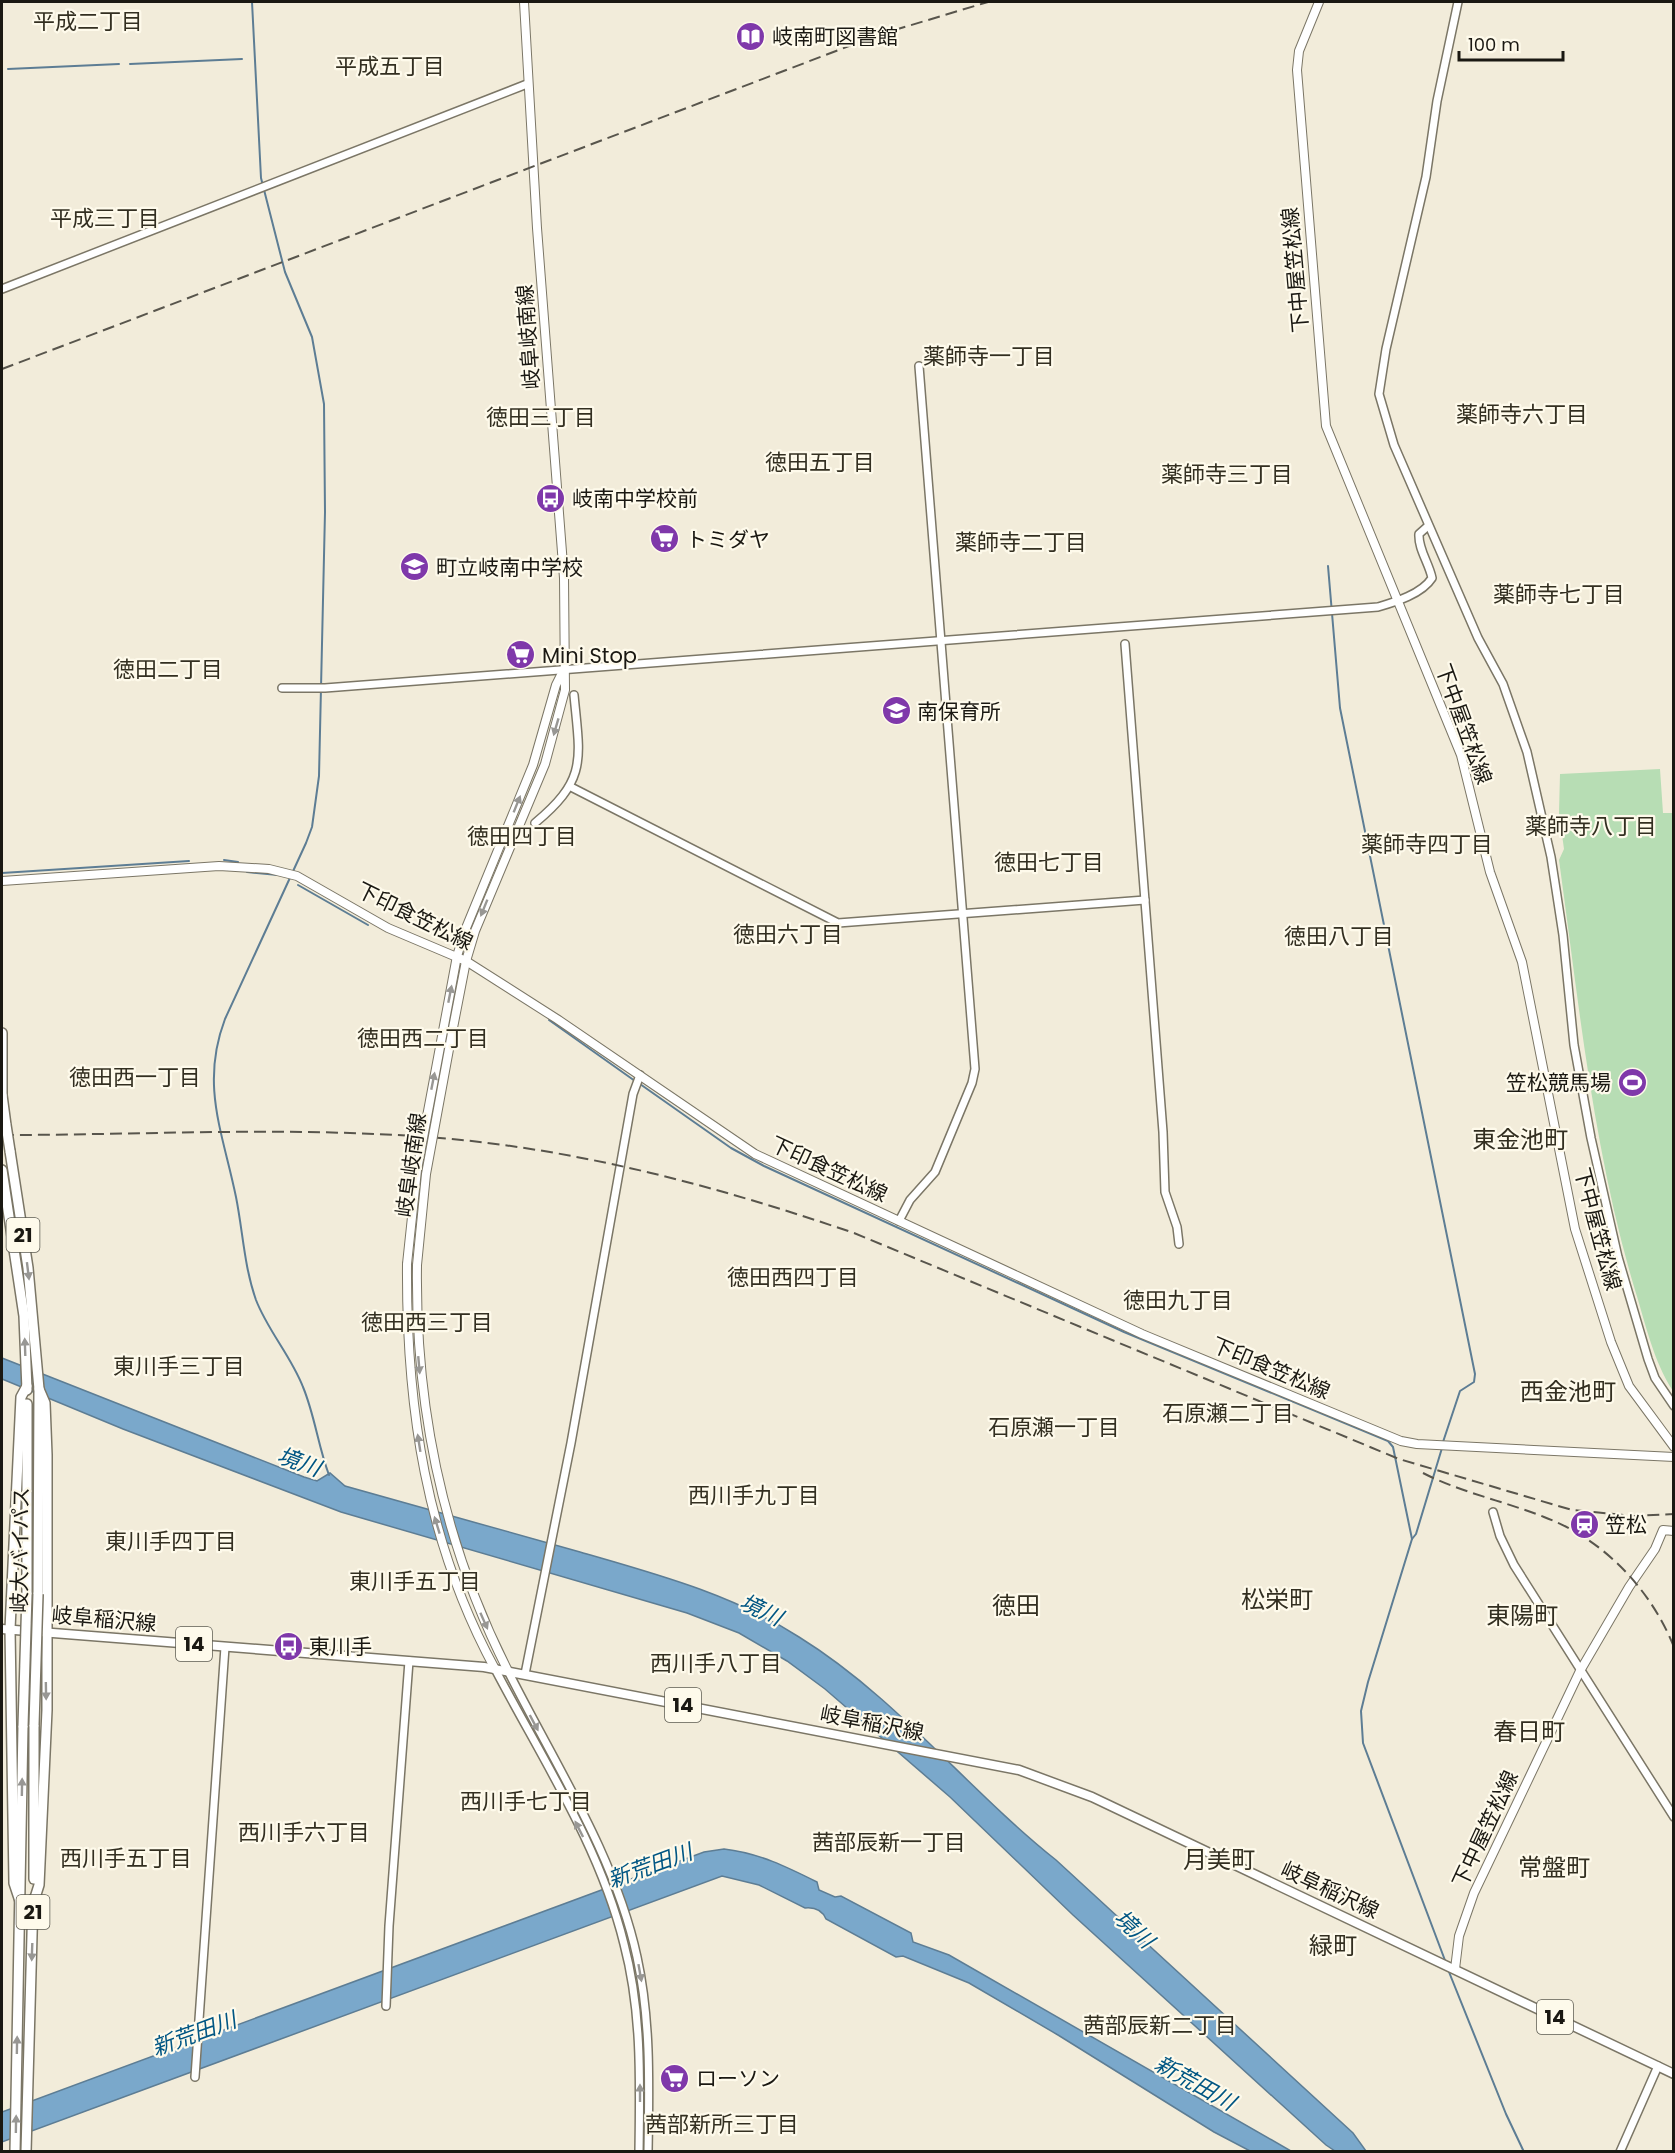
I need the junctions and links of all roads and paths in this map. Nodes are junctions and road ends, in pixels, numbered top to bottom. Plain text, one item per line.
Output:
1 (524, 2) edge
2 (1319, 2) edge
3 (1458, 2) edge
4 (527, 84) junction
5 (2, 289) edge
6 (919, 366) dead end
7 (1428, 526) junction
8 (1399, 599) junction
9 (941, 639) junction
10 (1125, 644) dead end
11 (564, 670) junction
12 (282, 688) dead end
13 (574, 695) dead end
14 (571, 787) junction
15 (535, 823) dead end
16 (2, 882) edge
17 (1145, 900) junction
18 (963, 914) junction
19 (457, 956) junction
20 (466, 961) junction
21 (2, 1033) edge
22 (640, 1076) junction
23 (2, 1095) edge
24 (2, 1170) edge
25 (899, 1221) junction
26 (1179, 1244) dead end
27 (29, 1318) junction
28 (27, 1386) junction
29 (1674, 1406) edge
30 (1674, 1447) edge
31 (43, 1453) junction
32 (1674, 1457) edge
33 (1493, 1512) dead end
34 (1674, 1530) edge
35 (6, 1629) edge
36 (46, 1633) junction
37 (225, 1647) junction
38 (409, 1661) junction
39 (495, 1669) junction
40 (508, 1671) junction
41 (1580, 1671) junction
42 (525, 1674) junction
43 (1674, 1818) edge
44 (21, 1904) junction
45 (33, 1904) junction
46 (1454, 1969) junction
47 (386, 2004) dead end
48 (1658, 2066) junction
49 (195, 2074) dead end
50 (1674, 2074) edge
51 (15, 2151) edge
52 (26, 2151) edge
53 (639, 2151) edge
54 (648, 2151) edge
55 (1620, 2151) edge

1 - 4 main road, 岐阜岐南線
2 - 8 main road, 下中屋笠松線
3 - 7 street
4 - 5 street
4 - 11 main road, 岐阜岐南線
6 - 9 street
7 - 8 street
7 - 29 street
8 - 9 street
8 - 30 main road, 下中屋笠松線
9 - 11 street
9 - 18 street
10 - 17 street
11 - 12 street
19 -> 11 main road, 岐阜岐南線
11 -> 20 main road, 岐阜岐南線
13 - 14 street
14 - 15 street
14 - 18 street
16 - 19 main road, 下印食笠松線
17 - 18 street
17 - 26 street
18 - 25 street
19 - 20 main road, 下印食笠松線
39 -> 19 main road, 岐阜岐南線, bridge
20 - 22 main road, 下印食笠松線
20 -> 40 main road, 岐阜岐南線, bridge
21 - 23 highway, 21
22 - 25 main road, 下印食笠松線
22 - 42 street
23 -> 27 highway, 岐大バイパス / 21, bridge
24 - 27 highway, 岐大バイパス / 21
25 - 32 main road, 下印食笠松線
28 -> 27 highway, 岐大バイパス / 21
27 - 31 highway, 岐大バイパス / 21
28 - 35 highway, 21
44 -> 28 highway, 岐大バイパス / 21, bridge
31 - 36 highway, 21
31 - 45 highway, 岐大バイパス / 21, bridge
33 - 41 street
34 - 41 main road, 下中屋笠松線
35 - 36 main road, 岐阜稲沢線 / 14
35 - 44 highway, 21
36 - 37 main road, 岐阜稲沢線 / 14
36 -> 45 highway, 21
37 - 38 main road, 岐阜稲沢線 / 14
37 - 49 street
38 - 39 main road, 岐阜稲沢線 / 14
38 - 47 street
39 - 40 main road, 岐阜稲沢線 / 14
53 -> 39 street
40 - 42 main road, 岐阜稲沢線 / 14
40 -> 54 street
41 - 43 street
41 - 46 main road, 下中屋笠松線
42 - 46 main road, 岐阜稲沢線 / 14
51 -> 44 highway, 岐大バイパス / 21
45 -> 52 highway, 岐大バイパス / 21
46 - 48 main road, 岐阜稲沢線 / 14
48 - 50 main road, 岐阜稲沢線 / 14
48 - 55 street

